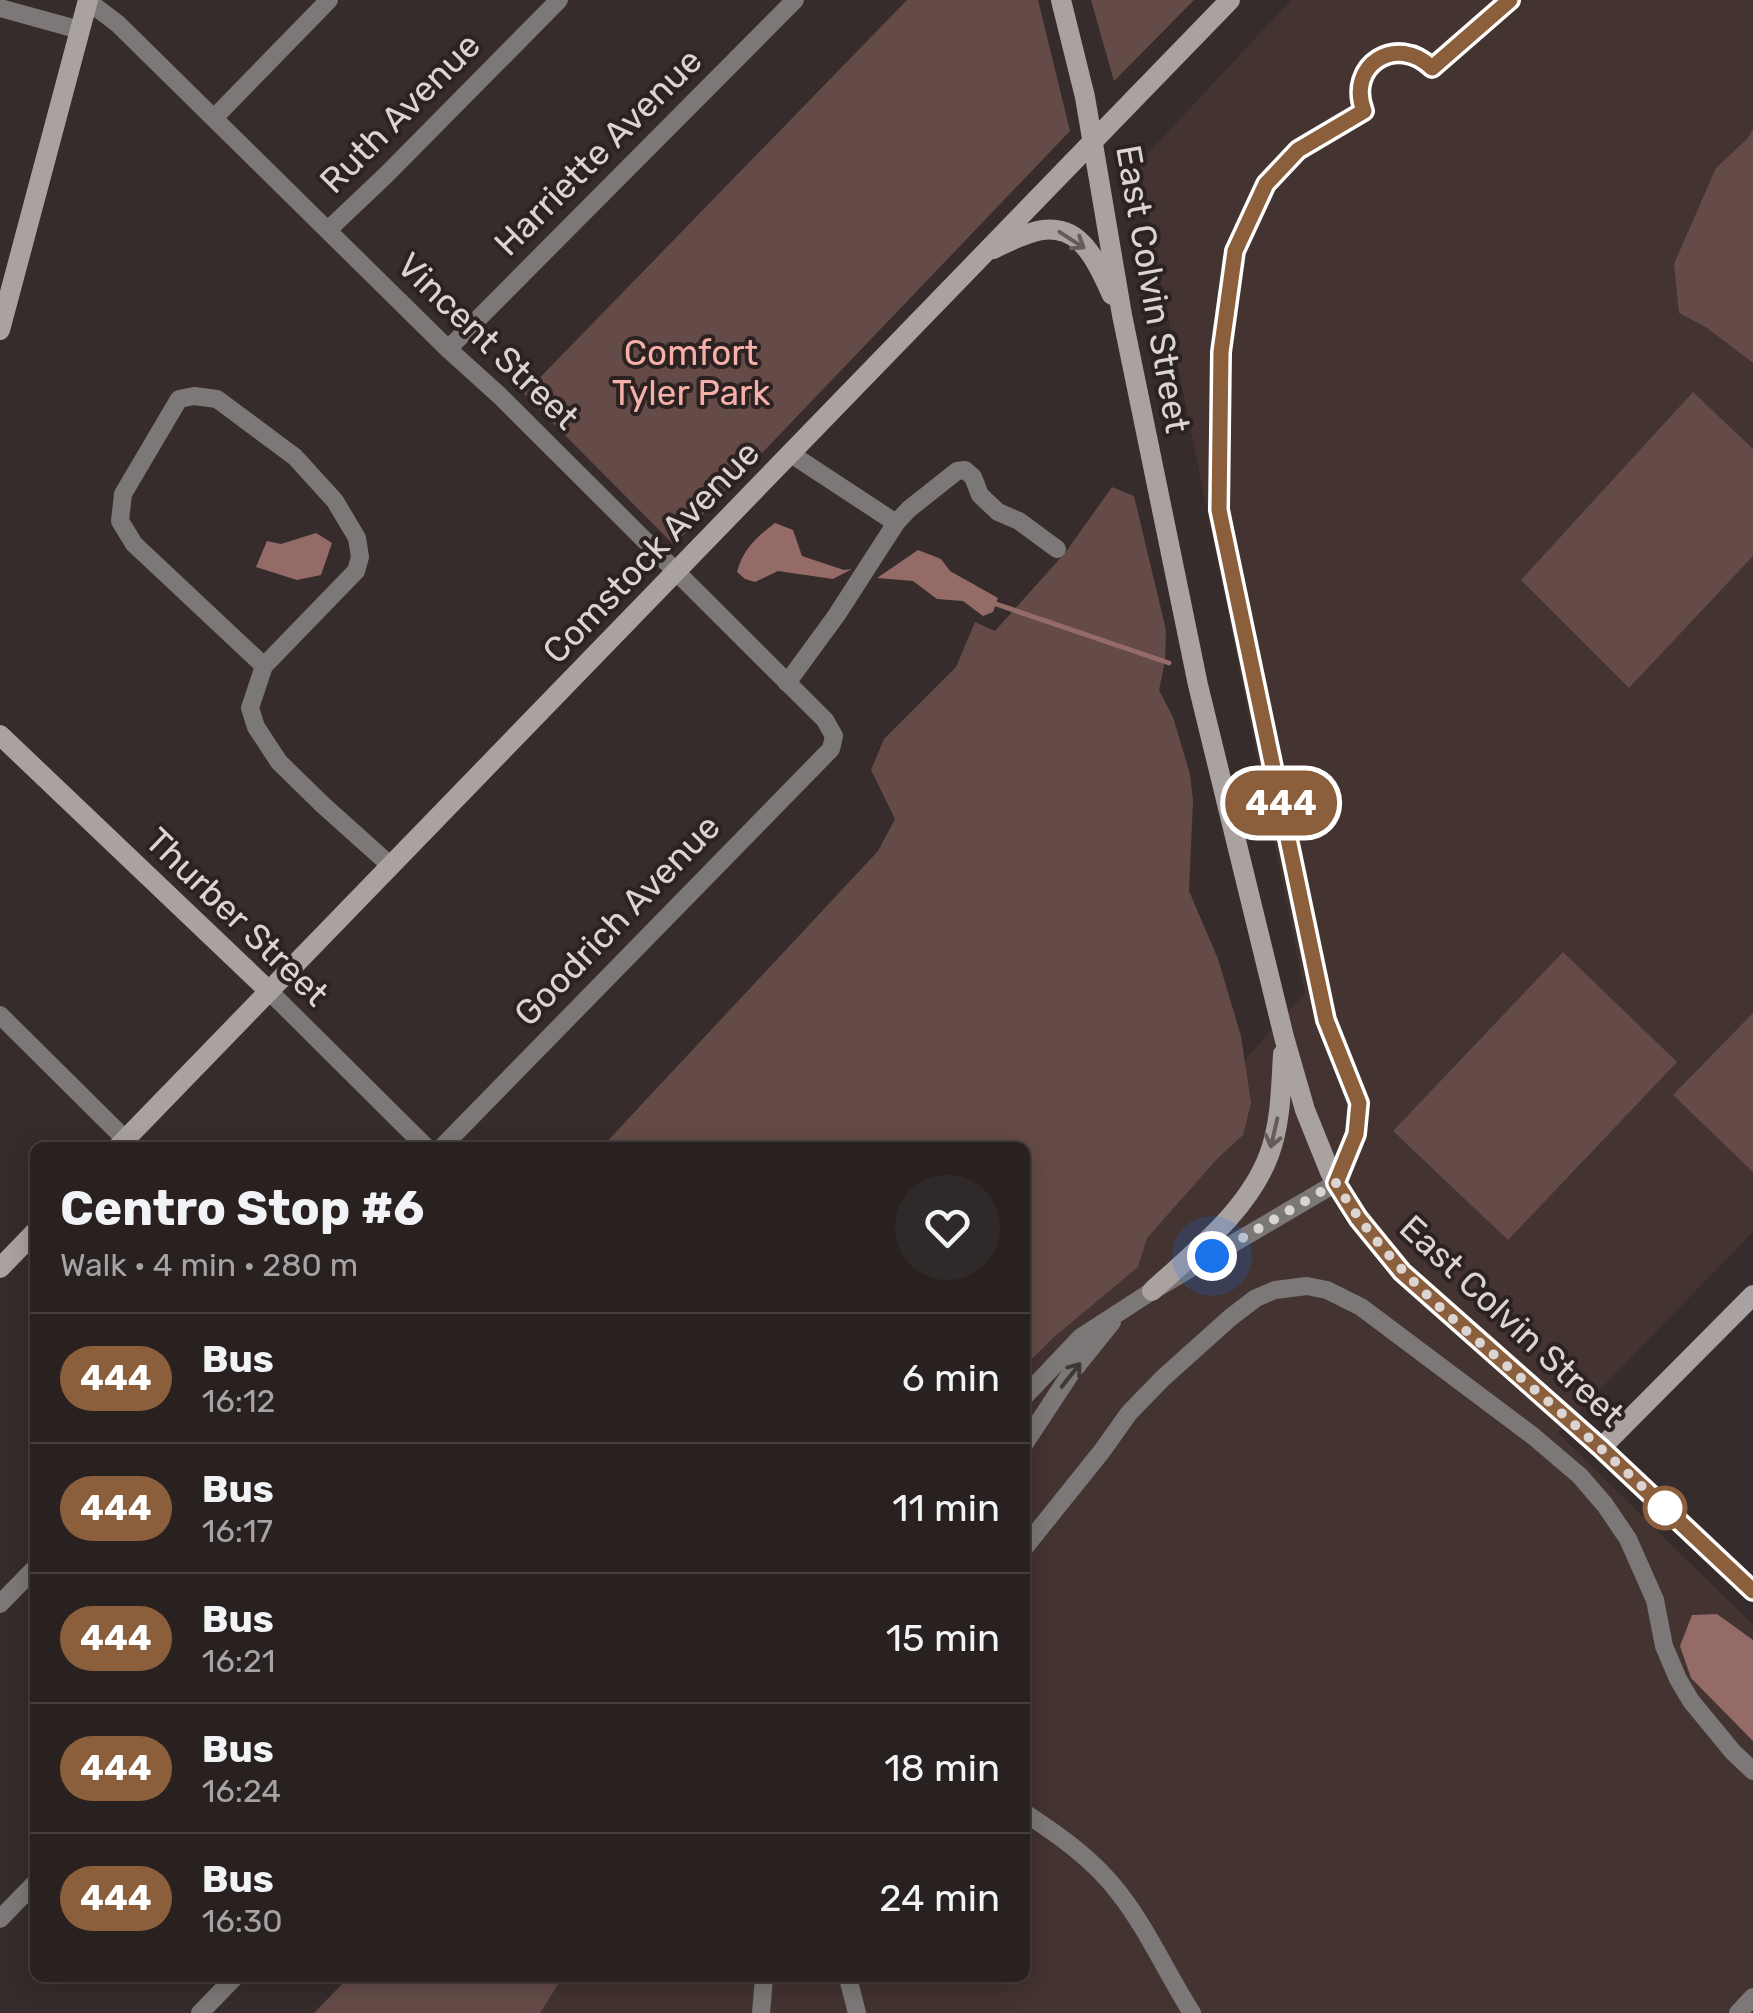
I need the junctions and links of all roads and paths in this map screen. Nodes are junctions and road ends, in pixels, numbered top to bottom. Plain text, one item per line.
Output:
1 (329, 0) edge
2 (558, 0) edge
3 (794, 0) edge
4 (1061, 0) edge
5 (1230, 0) edge
6 (88, 1) edge
7 (0, 8) edge
8 (80, 30) junction
9 (214, 118) junction
10 (1092, 142) junction
11 (329, 229) junction
12 (987, 251) junction
13 (1122, 315) junction
14 (0, 330) edge
15 (448, 349) junction
16 (791, 454) junction
17 (896, 523) junction
18 (1057, 549) dead end
19 (676, 572) junction
20 (264, 666) junction
21 (787, 682) junction
22 (0, 734) edge
23 (834, 736) joint
24 (392, 866) junction
25 (269, 992) junction
26 (0, 1015) edge
27 (1284, 1037) junction
28 (120, 1142) edge
29 (122, 1142) edge
30 (421, 1142) edge
31 (447, 1142) edge
32 (1336, 1183) junction
33 (30, 1237) edge
34 (0, 1268) edge
35 (1152, 1291) junction
36 (1753, 1294) edge
37 (1122, 1309) junction
38 (1045, 1373) junction
39 (1030, 1390) edge
40 (1030, 1400) edge
41 (1030, 1436) edge
42 (1601, 1448) junction
43 (1030, 1541) edge
44 (30, 1573) edge
45 (1753, 1590) edge
46 (0, 1604) edge
47 (1753, 1771) edge
48 (1030, 1816) edge
49 (30, 1888) edge
50 (0, 1919) edge
51 (230, 1982) edge
52 (764, 1982) edge
53 (849, 1982) edge
54 (1753, 1998) edge
55 (200, 2013) edge
56 (761, 2013) edge
57 (857, 2013) edge
58 (1192, 2013) edge
59 (1738, 2013) edge

1 - 9 street
2 - 11 street, Ruth Avenue
3 - 15 street, Harriette Avenue
4 - 10 street, East Colvin Street
5 - 10 street, Comstock Avenue
6 - 8 street
6 - 9 street, Vincent Street
7 - 8 street
8 - 14 street
9 - 11 street, Vincent Street
10 - 12 street, Comstock Avenue
10 - 13 street, East Colvin Street
11 - 15 street, Vincent Street
12 -> 13 street
12 - 16 street, Comstock Avenue
13 - 27 street, East Colvin Street
15 - 19 street, Vincent Street
16 - 17 street
16 - 19 street, Comstock Avenue
17 - 18 street
17 - 21 street
19 - 21 street, Vincent Street
19 - 24 street, Comstock Avenue
20 - 20 street
20 - 24 street
21 - 23 street, Vincent Street
22 - 25 street, Thurber Street
23 - 31 street, Goodrich Avenue
24 - 25 street, Comstock Avenue
25 - 29 street, Comstock Avenue
25 - 30 street, Thurber Street
26 - 28 street
27 - 32 street, East Colvin Street
27 -> 35 street
32 - 35 street
32 - 42 street, East Colvin Street
33 - 34 street
35 - 37 street
36 - 42 street
37 - 38 street
41 -> 37 street
38 - 39 street
38 - 40 street
42 - 45 street, East Colvin Street
43 - 47 street
44 - 46 street
48 - 58 street
49 - 50 street
51 - 55 street
52 - 56 street
53 - 57 street
54 - 59 street

